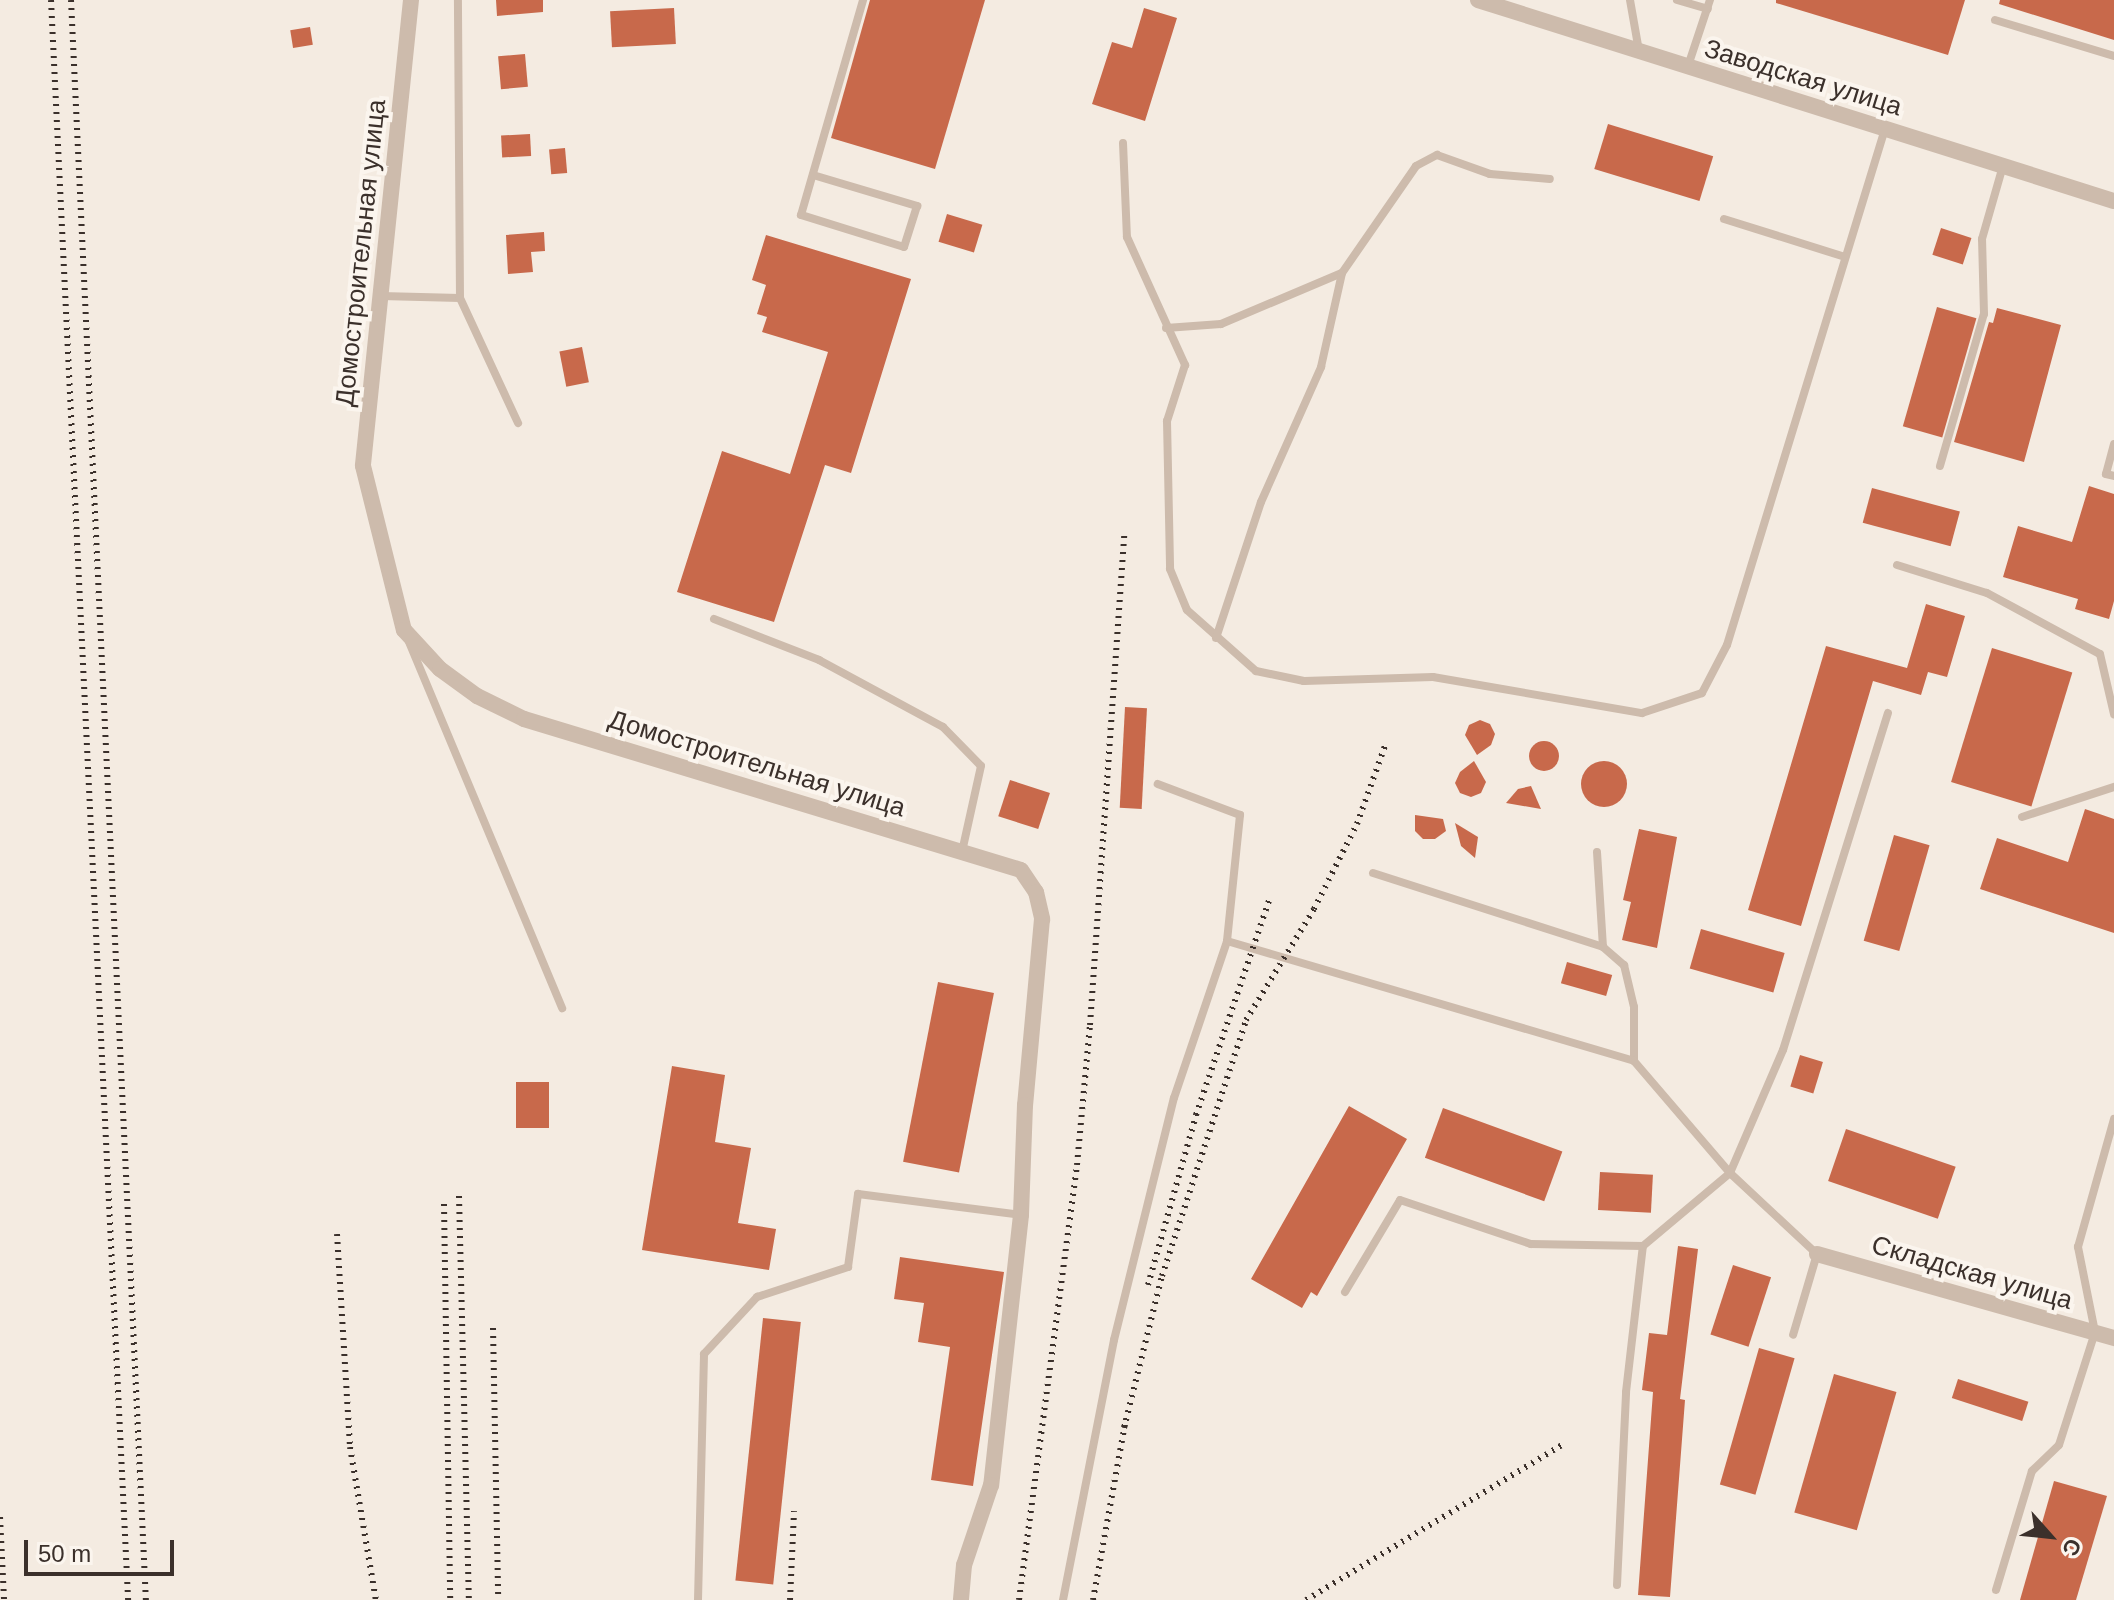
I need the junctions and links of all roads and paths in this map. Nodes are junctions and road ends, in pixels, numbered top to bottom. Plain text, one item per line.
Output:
1 (411, 0) edge
2 (458, 0) edge
3 (863, 0) edge
4 (1478, 0) edge
5 (1630, 0) edge
6 (1677, 0) edge
7 (1709, 4) edge
8 (1995, 20) dead end
9 (1639, 52) junction
10 (2114, 56) edge
11 (1688, 67) junction
12 (1885, 129) junction
13 (1123, 143) dead end
14 (2003, 166) junction
15 (813, 175) junction
16 (1550, 179) dead end
17 (2114, 201) edge
18 (1724, 219) dead end
19 (1845, 257) junction
20 (1342, 273) junction
21 (381, 296) junction
22 (460, 298) junction
23 (1166, 328) junction
24 (518, 423) dead end
25 (2114, 444) edge
26 (1940, 466) dead end
27 (2114, 476) edge
28 (1897, 565) dead end
29 (714, 619) dead end
30 (404, 630) junction
31 (1216, 638) junction
32 (1888, 713) dead end
33 (2114, 714) edge
34 (1158, 784) dead end
35 (2114, 787) edge
36 (2022, 817) dead end
37 (962, 852) junction
38 (1597, 852) dead end
39 (1373, 873) dead end
40 (1227, 941) junction
41 (1603, 947) junction
42 (562, 1008) dead end
43 (1634, 1061) junction
44 (2114, 1119) edge
45 (1730, 1173) junction
46 (1021, 1215) junction
47 (1643, 1246) junction
48 (1817, 1254) junction
49 (1345, 1292) dead end
50 (2095, 1332) junction
51 (1793, 1335) dead end
52 (2114, 1338) edge
53 (1617, 1585) dead end
54 (1996, 1590) dead end
55 (698, 1600) edge
56 (961, 1600) edge
57 (1063, 1600) edge

1 - 21 street, Домостроительная улица
2 - 22 lane
3 - 15 lane
4 - 9 street, Заводская улица
5 - 9 lane
6 - 7 lane
7 - 11 lane
8 - 10 lane
9 - 11 street, Заводская улица
11 - 12 street, Заводская улица
12 - 14 street, Заводская улица
12 - 19 lane
13 - 23 lane
14 - 17 street, Заводская улица
14 - 26 lane
15 - 15 lane
16 - 20 lane
18 - 19 lane
19 - 31 lane
20 - 23 lane
20 - 31 lane
21 - 22 lane
21 - 30 street, Домостроительная улица
22 - 24 lane
23 - 31 lane
25 - 27 lane
28 - 33 lane
29 - 37 lane
30 - 37 street, Домостроительная улица
30 - 42 lane
32 - 45 lane
34 - 40 lane
35 - 36 lane
37 - 46 street, Домостроительная улица
38 - 41 lane
39 - 41 lane
40 - 43 lane
40 - 57 lane
41 - 43 lane
43 - 45 lane
44 - 50 lane
45 - 47 lane
45 - 48 lane
46 - 55 lane
46 - 56 street, Домостроительная улица
47 - 49 lane
47 - 53 lane
48 - 50 street, Складская улица
48 - 51 lane
50 - 52 street, Складская улица
50 - 54 lane

